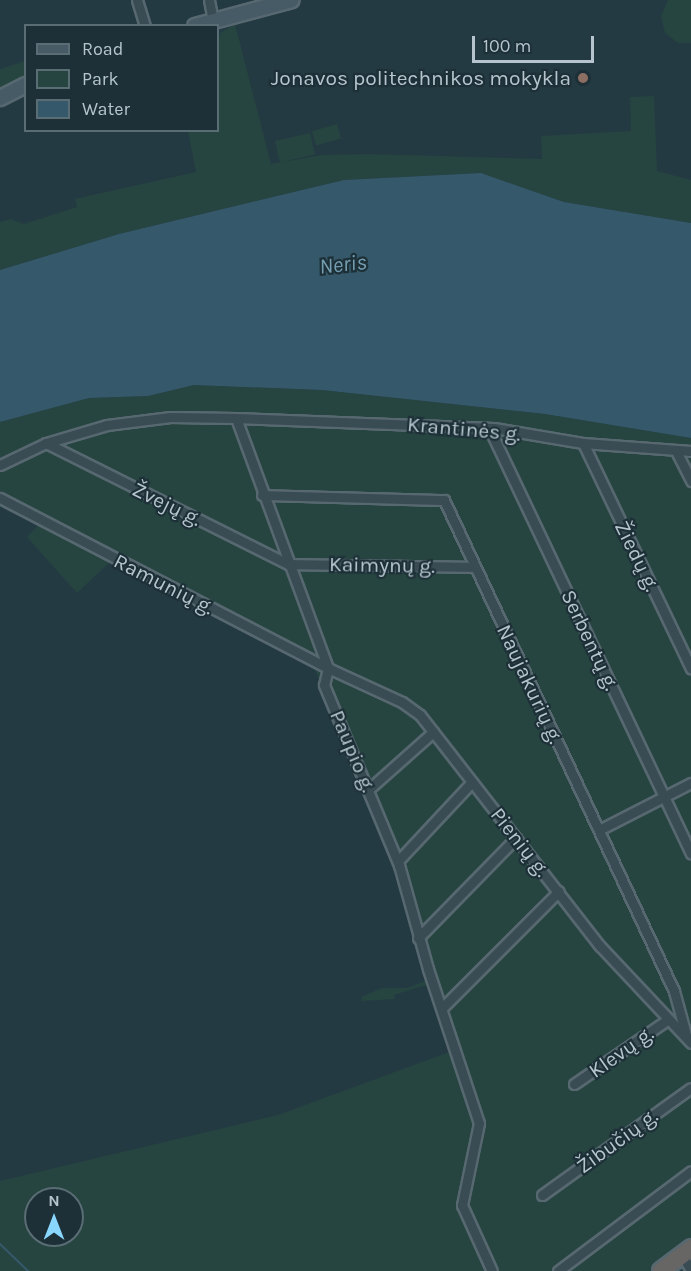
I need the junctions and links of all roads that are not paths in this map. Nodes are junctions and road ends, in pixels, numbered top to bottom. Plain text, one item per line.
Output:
1 (137, 0) edge
2 (209, 0) edge
3 (292, 0) edge
4 (213, 20) junction
5 (144, 24) edge
6 (201, 24) edge
7 (24, 86) edge
8 (0, 98) edge
9 (236, 418) junction
10 (489, 428) junction
11 (46, 443) junction
12 (583, 443) junction
13 (676, 451) junction
14 (691, 451) edge
15 (0, 465) edge
16 (691, 481) edge
17 (262, 495) junction
18 (0, 498) edge
19 (288, 564) junction
20 (475, 567) junction
21 (328, 668) junction
22 (691, 668) edge
23 (433, 732) junction
24 (472, 782) junction
25 (691, 783) edge
26 (369, 789) junction
27 (664, 796) junction
28 (598, 830) junction
29 (516, 838) junction
30 (691, 853) edge
31 (398, 861) junction
32 (559, 891) junction
33 (418, 938) junction
34 (442, 1008) junction
35 (667, 1020) junction
36 (689, 1039) edge
37 (574, 1084) dead end
38 (691, 1088) edge
39 (691, 1171) edge
40 (542, 1195) dead end
41 (687, 1252) edge
42 (691, 1270) edge
43 (492, 1271) edge
44 (558, 1271) edge
45 (661, 1271) edge

1 - 5 street
2 - 4 street
3 - 4 main road
4 - 6 main road
7 - 8 main road
9 - 10 street, Krantinės g.
9 - 11 street
9 - 17 street, Paupio g.
10 - 12 street, Krantinės g.
10 - 27 street, Serbentų g.
11 - 15 street
11 - 19 street, Žvejų g.
12 - 13 street, Krantinės g.
12 - 22 street, Žiedų g.
13 - 14 street, Krantinės g.
13 - 16 street
17 - 19 street, Paupio g.
17 - 20 street, Naujakurių g.
18 - 21 street, Ramunių g.
19 - 20 street, Kaimynų g.
19 - 21 street, Paupio g.
20 - 28 street, Naujakurių g.
21 - 23 street, Pienių g.
21 - 26 street, Paupio g.
23 - 24 street, Pienių g.
23 - 26 street
24 - 29 street, Pienių g.
24 - 31 street
25 - 27 street
26 - 31 street, Paupio g.
27 - 28 street
27 - 30 street, Serbentų g.
28 - 36 street, Naujakurių g.
29 - 32 street, Pienių g.
29 - 33 street
31 - 33 street, Paupio g.
32 - 34 street
32 - 35 street, Pienių g.
33 - 34 street, Paupio g.
34 - 43 street, Paupio g.
35 - 36 street, Pienių g.
35 - 37 street, Klevų g.
38 - 40 street, Žibučių g.
39 - 44 street
41 - 42 street
41 - 45 highway

